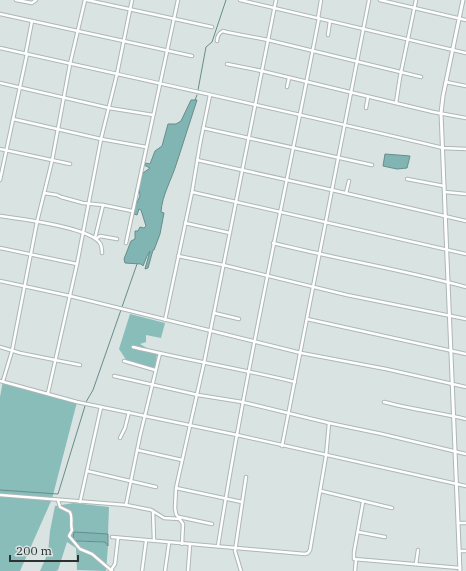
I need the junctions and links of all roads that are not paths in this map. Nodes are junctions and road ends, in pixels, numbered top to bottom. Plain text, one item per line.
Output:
1 (16, 0) edge
2 (36, 0) edge
3 (86, 0) edge
4 (132, 0) edge
5 (178, 0) edge
6 (240, 0) edge
7 (276, 0) edge
8 (321, 0) edge
9 (369, 0) edge
10 (380, 0) edge
11 (416, 0) edge
12 (463, 0) edge
13 (274, 8) junction
14 (414, 8) junction
15 (130, 9) junction
16 (0, 14) edge
17 (318, 18) junction
18 (459, 18) junction
19 (174, 19) junction
20 (466, 20) edge
21 (32, 21) junction
22 (330, 21) junction
23 (212, 27) dead end
24 (364, 29) junction
25 (78, 31) junction
26 (328, 35) dead end
27 (122, 40) junction
28 (268, 40) junction
29 (408, 40) junction
30 (217, 41) dead end
31 (0, 48) edge
32 (167, 50) junction
33 (452, 50) junction
34 (313, 51) junction
35 (466, 53) edge
36 (27, 54) junction
37 (192, 56) dead end
38 (357, 61) junction
39 (70, 64) junction
40 (227, 64) dead end
41 (262, 72) junction
42 (402, 72) junction
43 (117, 74) junction
44 (421, 77) dead end
45 (289, 78) junction
46 (446, 82) junction
47 (0, 83) edge
48 (307, 83) junction
49 (160, 84) junction
50 (466, 86) edge
51 (288, 87) dead end
52 (20, 88) junction
53 (351, 93) junction
54 (210, 95) junction
55 (368, 97) junction
56 (64, 98) junction
57 (396, 103) junction
58 (256, 104) junction
59 (109, 108) junction
60 (366, 108) dead end
61 (441, 113) junction
62 (153, 115) junction
63 (300, 115) junction
64 (466, 118) edge
65 (13, 119) junction
66 (345, 126) junction
67 (57, 128) junction
68 (203, 128) junction
69 (248, 138) junction
70 (101, 139) junction
71 (146, 147) junction
72 (293, 148) junction
73 (445, 148) junction
74 (0, 149) edge
75 (466, 149) edge
76 (6, 150) junction
77 (339, 158) junction
78 (198, 160) junction
79 (52, 161) junction
80 (70, 164) dead end
81 (372, 165) dead end
82 (242, 170) junction
83 (407, 179) dead end
84 (0, 180) edge
85 (286, 180) junction
86 (349, 181) dead end
87 (444, 186) junction
88 (332, 190) junction
89 (192, 192) junction
90 (445, 192) junction
91 (44, 193) junction
92 (346, 193) junction
93 (466, 194) edge
94 (236, 202) junction
95 (88, 204) junction
96 (102, 204) junction
97 (132, 211) junction
98 (280, 212) junction
99 (0, 216) edge
100 (445, 216) junction
101 (466, 221) edge
102 (37, 222) junction
103 (185, 222) junction
104 (325, 222) junction
105 (82, 231) junction
106 (230, 233) junction
107 (96, 238) junction
108 (117, 239) dead end
109 (126, 243) dead end
110 (273, 243) junction
111 (0, 248) edge
112 (446, 249) junction
113 (102, 253) dead end
114 (466, 254) edge
115 (32, 255) junction
116 (319, 255) junction
117 (178, 256) junction
118 (77, 264) junction
119 (223, 265) junction
120 (267, 275) junction
121 (0, 281) edge
122 (449, 282) junction
123 (25, 286) junction
124 (314, 286) junction
125 (466, 287) edge
126 (70, 296) junction
127 (214, 313) junction
128 (450, 315) junction
129 (239, 319) dead end
130 (308, 319) junction
131 (466, 319) edge
132 (165, 320) junction
133 (211, 331) junction
134 (256, 342) junction
135 (0, 347) edge
136 (133, 347) dead end
137 (451, 350) junction
138 (12, 351) junction
139 (160, 353) junction
140 (301, 353) junction
141 (466, 354) edge
142 (55, 360) junction
143 (124, 361) dead end
144 (204, 363) junction
145 (80, 366) dead end
146 (156, 370) junction
147 (249, 372) junction
148 (114, 376) dead end
149 (2, 381) edge
150 (295, 382) junction
151 (453, 384) junction
152 (152, 385) junction
153 (466, 387) edge
154 (48, 393) junction
155 (198, 394) junction
156 (242, 402) junction
157 (384, 402) dead end
158 (101, 407) junction
159 (129, 412) junction
160 (288, 413) junction
161 (145, 416) junction
162 (454, 416) junction
163 (466, 419) edge
164 (329, 424) junction
165 (190, 425) junction
166 (237, 435) junction
167 (120, 438) dead end
168 (282, 446) junction
169 (137, 450) junction
170 (455, 451) junction
171 (466, 454) edge
172 (326, 456) junction
173 (182, 460) junction
174 (87, 471) junction
175 (246, 477) dead end
176 (130, 481) junction
177 (456, 484) junction
178 (156, 486) dead end
179 (466, 486) edge
180 (176, 488) junction
181 (321, 491) junction
182 (0, 495) edge
183 (225, 499) junction
184 (58, 500) junction
185 (80, 502) junction
186 (242, 502) junction
187 (363, 502) junction
188 (126, 506) junction
189 (392, 508) dead end
190 (153, 511) junction
191 (179, 518) junction
192 (458, 523) junction
193 (466, 523) edge
194 (212, 524) dead end
195 (358, 532) junction
196 (112, 537) dead end
197 (385, 537) dead end
198 (118, 538) junction
199 (146, 541) junction
200 (154, 542) junction
201 (169, 543) junction
202 (182, 544) junction
203 (190, 544) junction
204 (218, 546) junction
205 (235, 548) junction
206 (418, 550) dead end
207 (459, 551) junction
208 (466, 551) edge
209 (356, 560) junction
210 (416, 564) junction
211 (460, 570) edge
212 (112, 571) edge
213 (142, 571) edge
214 (165, 571) edge
215 (188, 571) edge
216 (241, 571) edge
217 (355, 571) edge

1 - 2 street
3 - 15 street
3 - 25 street
4 - 15 street
5 - 19 street
6 - 13 street
7 - 13 street
8 - 17 street
9 - 24 street
10 - 14 street
11 - 14 street
12 - 18 street
13 - 17 street
13 - 28 street
14 - 18 street
14 - 29 street
15 - 19 street
15 - 27 street
16 - 21 street
17 - 22 street
17 - 34 street
18 - 20 street
18 - 33 street
19 - 23 street
19 - 32 street
21 - 25 street
21 - 36 street
22 - 24 street
22 - 26 street
24 - 29 street
24 - 38 street
25 - 27 street
25 - 39 street
27 - 32 street
27 - 43 street
28 - 30 street
28 - 34 street
28 - 41 street
29 - 33 street
29 - 42 street
31 - 36 street
32 - 37 street
32 - 49 street
33 - 35 street
33 - 46 street
34 - 38 street
34 - 48 street
36 - 39 street
36 - 52 street
38 - 42 street
38 - 53 street
39 - 43 street
39 - 56 street
40 - 41 street
41 - 45 street
41 - 58 street
42 - 44 street
42 - 57 street
43 - 49 street
43 - 59 street
45 - 48 street
45 - 51 street
46 - 50 street
46 - 61 street
47 - 52 street
48 - 53 street
48 - 63 street
49 - 54 street
49 - 62 street
52 - 56 street
52 - 65 street
53 - 55 street
53 - 66 street
54 - 58 street
54 - 68 street
55 - 57 street
55 - 60 street
56 - 59 street
56 - 67 street
57 - 61 street
58 - 63 street
58 - 69 street
59 - 62 street
59 - 70 street
61 - 64 street
61 - 73 street
62 - 71 street
63 - 66 street
63 - 72 street
65 - 67 street
65 - 76 street
66 - 73 street
66 - 77 street
67 - 70 street
67 - 79 street
68 - 69 street
68 - 78 street
69 - 72 street
69 - 82 street
70 - 71 street
70 - 95 street
71 - 97 street
72 - 77 street
72 - 85 street
73 - 75 street
73 - 87 street
74 - 76 street
76 - 79 street
76 - 84 street
77 - 81 street
77 - 88 street
78 - 82 street
78 - 89 street
79 - 80 street
79 - 91 street
82 - 85 street
82 - 94 street
83 - 87 street
85 - 88 street
85 - 98 street
86 - 92 street
87 - 90 street
88 - 92 street
88 - 104 street
89 - 94 street
89 - 103 street
90 - 93 street
90 - 100 street
91 - 95 street
91 - 102 street
92 - 100 street
94 - 98 street
94 - 106 street
95 - 96 street
95 - 105 street
96 - 97 street
96 - 107 street
97 - 109 street
98 - 104 street
98 - 110 street
99 - 102 street
100 - 101 street
100 - 112 street
102 - 105 street
102 - 115 street
103 - 106 street
103 - 117 street
104 - 112 street
104 - 116 street
105 - 107 street
105 - 118 street
106 - 119 street
107 - 108 street
107 - 113 street
110 - 116 street
110 - 120 street
111 - 115 street
112 - 114 street
112 - 122 street
115 - 118 street
115 - 123 street
116 - 122 street
116 - 124 street
117 - 119 street
117 - 132 street
118 - 126 street
119 - 120 street
119 - 127 street
120 - 124 street
120 - 134 street
121 - 123 street
122 - 125 street
122 - 128 street
123 - 126 street
123 - 138 street
124 - 128 street
124 - 130 street
126 - 132 street
126 - 142 street
127 - 129 street
127 - 133 street
128 - 131 street
128 - 137 street
130 - 137 street
130 - 140 street
132 - 133 street
133 - 134 street
133 - 144 street
134 - 140 street
134 - 147 street
135 - 138 street
136 - 139 street
137 - 141 street
137 - 151 street
138 - 142 street
138 - 149 street
139 - 144 street
139 - 146 street
140 - 150 street
140 - 151 street
142 - 145 street
142 - 154 street
143 - 146 street
144 - 147 street
144 - 155 street
146 - 152 street
147 - 150 street
147 - 156 street
148 - 152 street
149 - 154 street
150 - 160 street
151 - 153 street
151 - 162 street
152 - 155 street
152 - 161 street
154 - 158 street
155 - 156 street
155 - 165 street
156 - 160 street
156 - 166 street
157 - 162 street
158 - 159 street
158 - 174 street
159 - 161 street
159 - 167 street
160 - 164 street
160 - 168 street
161 - 165 street
161 - 169 street
162 - 163 street
162 - 170 street
164 - 170 street
164 - 172 street
165 - 166 street
165 - 173 street
166 - 168 street
166 - 183 street
168 - 172 street
169 - 173 street
169 - 176 street
170 - 171 street
170 - 177 street
172 - 177 street
172 - 181 street
173 - 180 street
174 - 176 street
174 - 185 street
175 - 186 street
176 - 178 street
176 - 188 street
177 - 179 street
177 - 192 street
180 - 183 street
180 - 191 street
181 - 187 street
181 - 205 street
182 - 184 street
183 - 186 street
183 - 204 street
184 - 185 street
184 - 212 street
185 - 188 street
186 - 205 street
187 - 189 street
187 - 195 street
188 - 190 street
190 - 191 street
190 - 200 street
191 - 194 street
191 - 202 street
192 - 193 street
192 - 207 street
195 - 197 street
195 - 209 street
196 - 198 street
198 - 199 street
198 - 212 street
199 - 200 street
199 - 213 street
200 - 201 street
201 - 202 street
201 - 214 street
202 - 203 street
203 - 204 street
203 - 215 street
204 - 205 street
205 - 216 street
206 - 210 street
207 - 208 street
207 - 211 street
209 - 210 street
209 - 217 street
210 - 211 street

